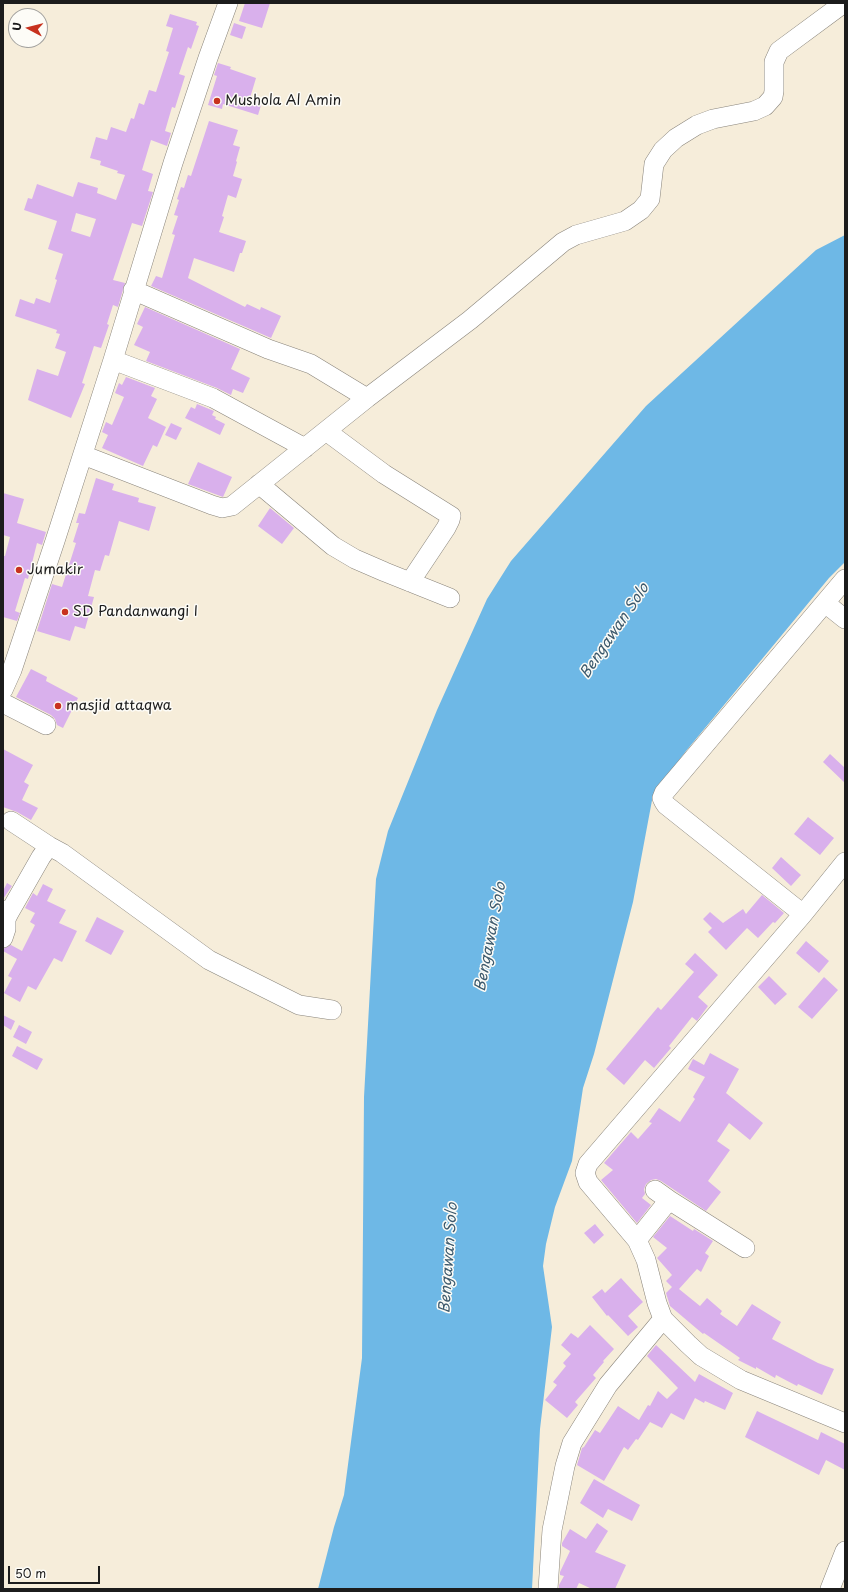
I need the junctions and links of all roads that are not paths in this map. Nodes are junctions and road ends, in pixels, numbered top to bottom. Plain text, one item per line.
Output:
1 (228, 3) edge
2 (844, 3) edge
3 (133, 290) junction
4 (113, 360) junction
5 (367, 398) junction
6 (326, 431) junction
7 (305, 448) junction
8 (83, 454) junction
9 (259, 484) junction
10 (845, 579) edge
11 (410, 582) junction
12 (450, 598) dead end
13 (825, 603) junction
14 (845, 620) edge
15 (3, 690) edge
16 (3, 703) edge
17 (46, 725) dead end
18 (11, 821) dead end
19 (49, 846) junction
20 (845, 862) edge
21 (6, 911) edge
22 (803, 914) junction
23 (3, 938) edge
24 (332, 1010) dead end
25 (637, 1240) junction
26 (745, 1248) dead end
27 (663, 1319) junction
28 (845, 1423) edge
29 (845, 1551) edge
30 (548, 1589) edge
31 (830, 1589) edge

1 - 3 street
2 - 5 street
3 - 4 street
3 - 5 street
4 - 7 street
4 - 8 street
5 - 6 street
6 - 7 street
6 - 11 street
7 - 9 street
8 - 9 street
8 - 15 street
9 - 11 street
10 - 13 street
11 - 12 street
13 - 14 street
13 - 22 street
16 - 17 street
18 - 19 street
19 - 21 street
19 - 24 street
20 - 22 street
21 - 23 street
22 - 25 street
25 - 26 street
25 - 27 street
27 - 28 street
27 - 30 street
29 - 31 street

